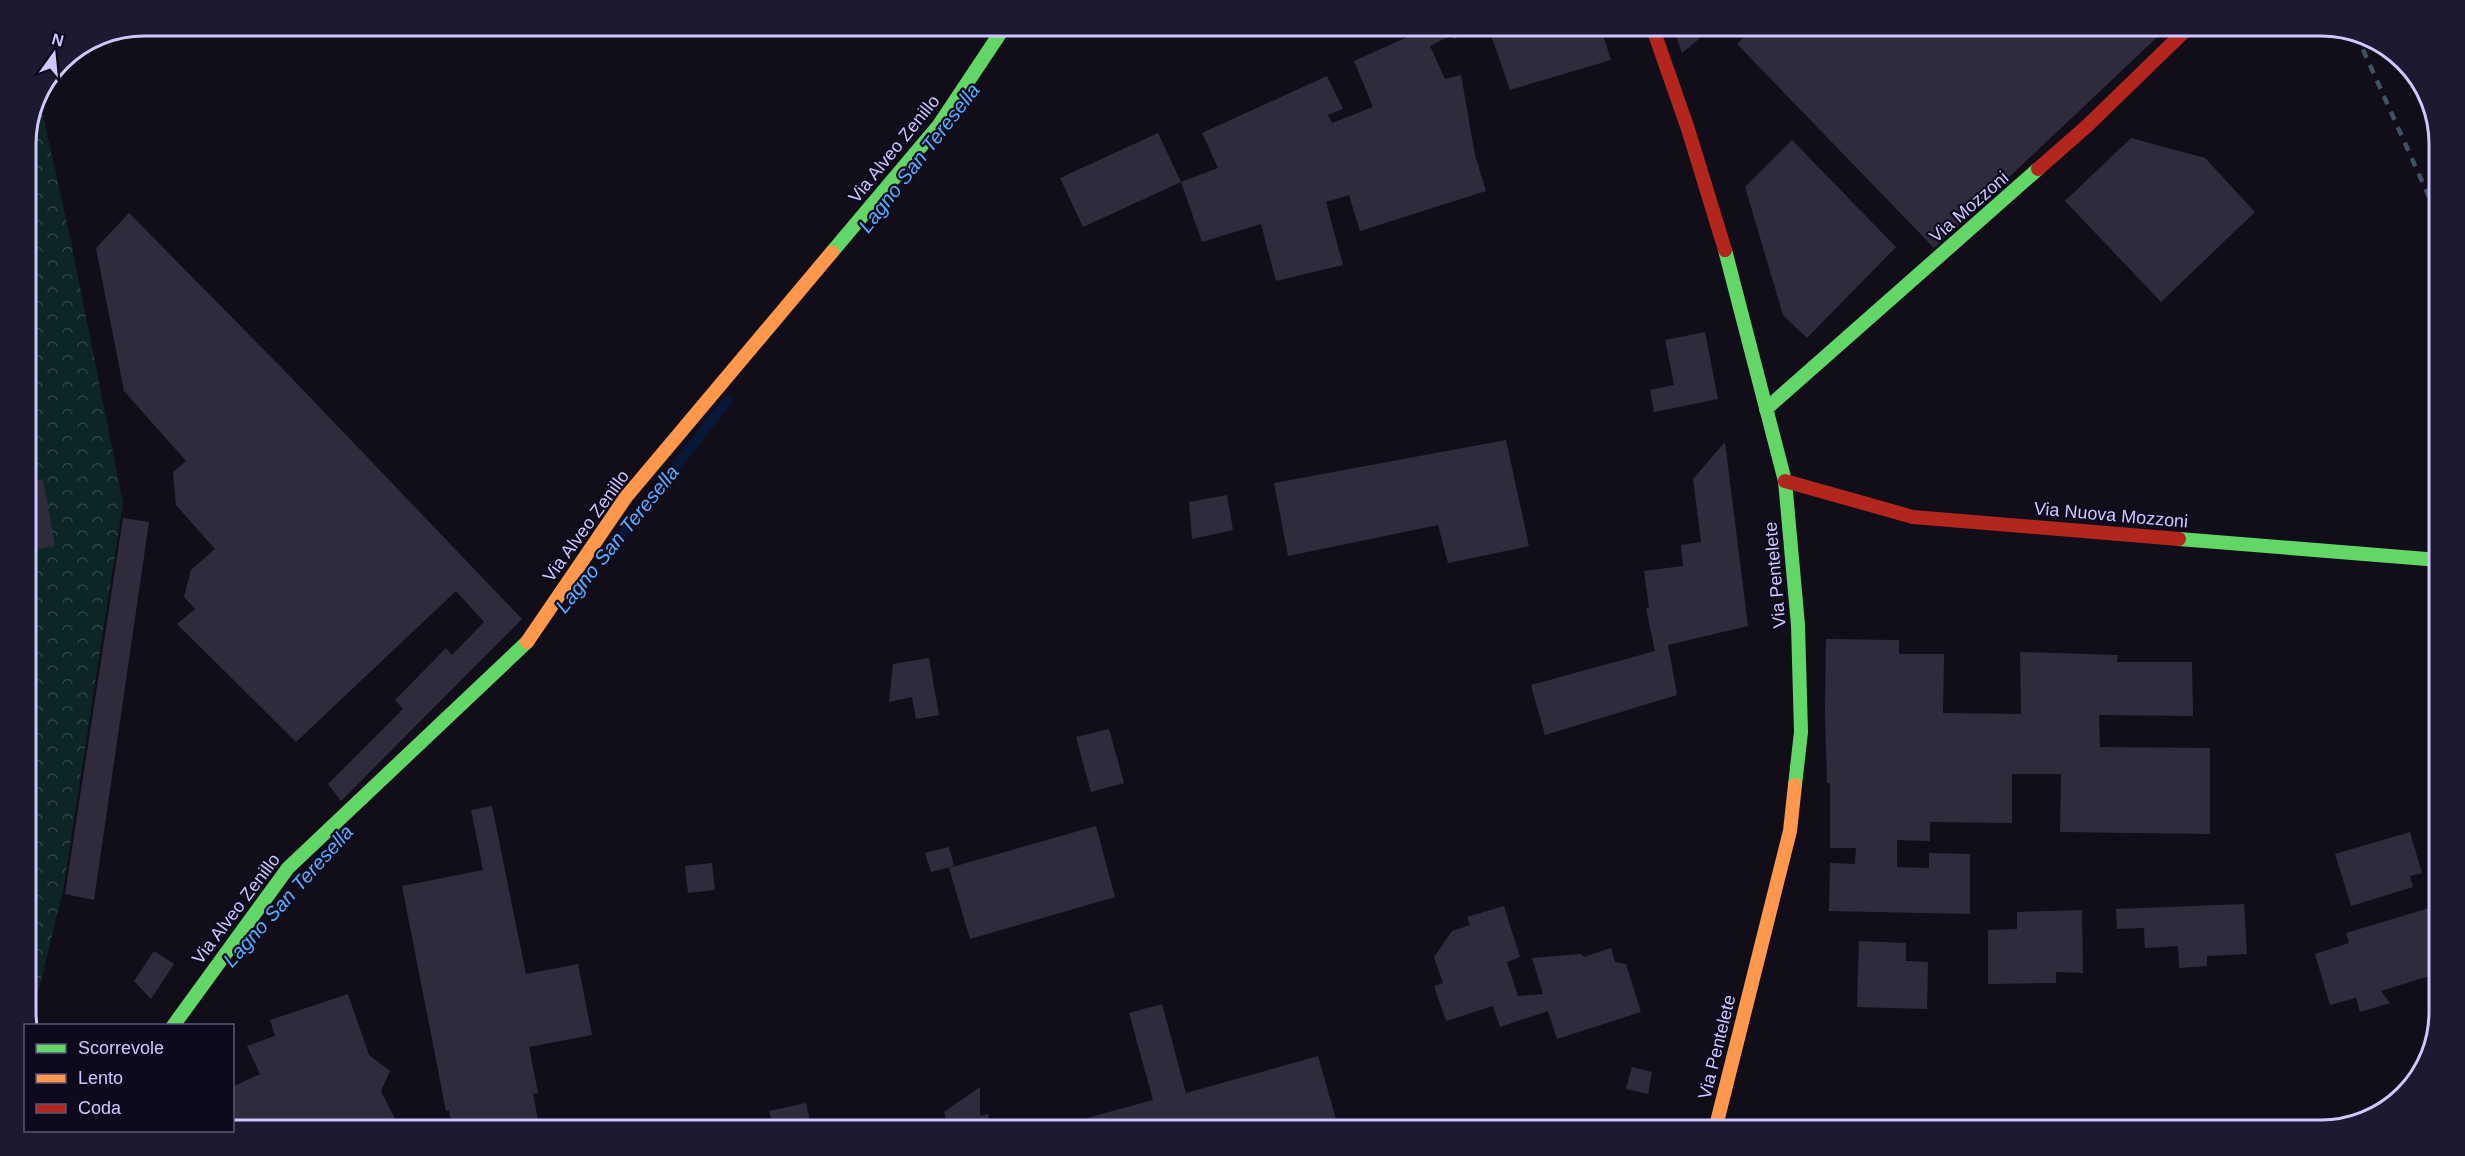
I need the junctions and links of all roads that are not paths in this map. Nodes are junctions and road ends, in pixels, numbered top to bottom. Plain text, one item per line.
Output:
1 (998, 36) edge
2 (1655, 36) edge
3 (2180, 36) edge
4 (1766, 409) junction
5 (1785, 481) junction
6 (2429, 559) edge
7 (174, 1024) edge
8 (1718, 1120) edge

1 - 7 street, Via Alveo Zenillo
2 - 4 street, Via Pentelete
3 - 4 street, Via Mozzoni
4 - 5 street, Via Pentelete
5 - 6 street, Via Nuova Mozzoni
5 - 8 street, Via Pentelete

